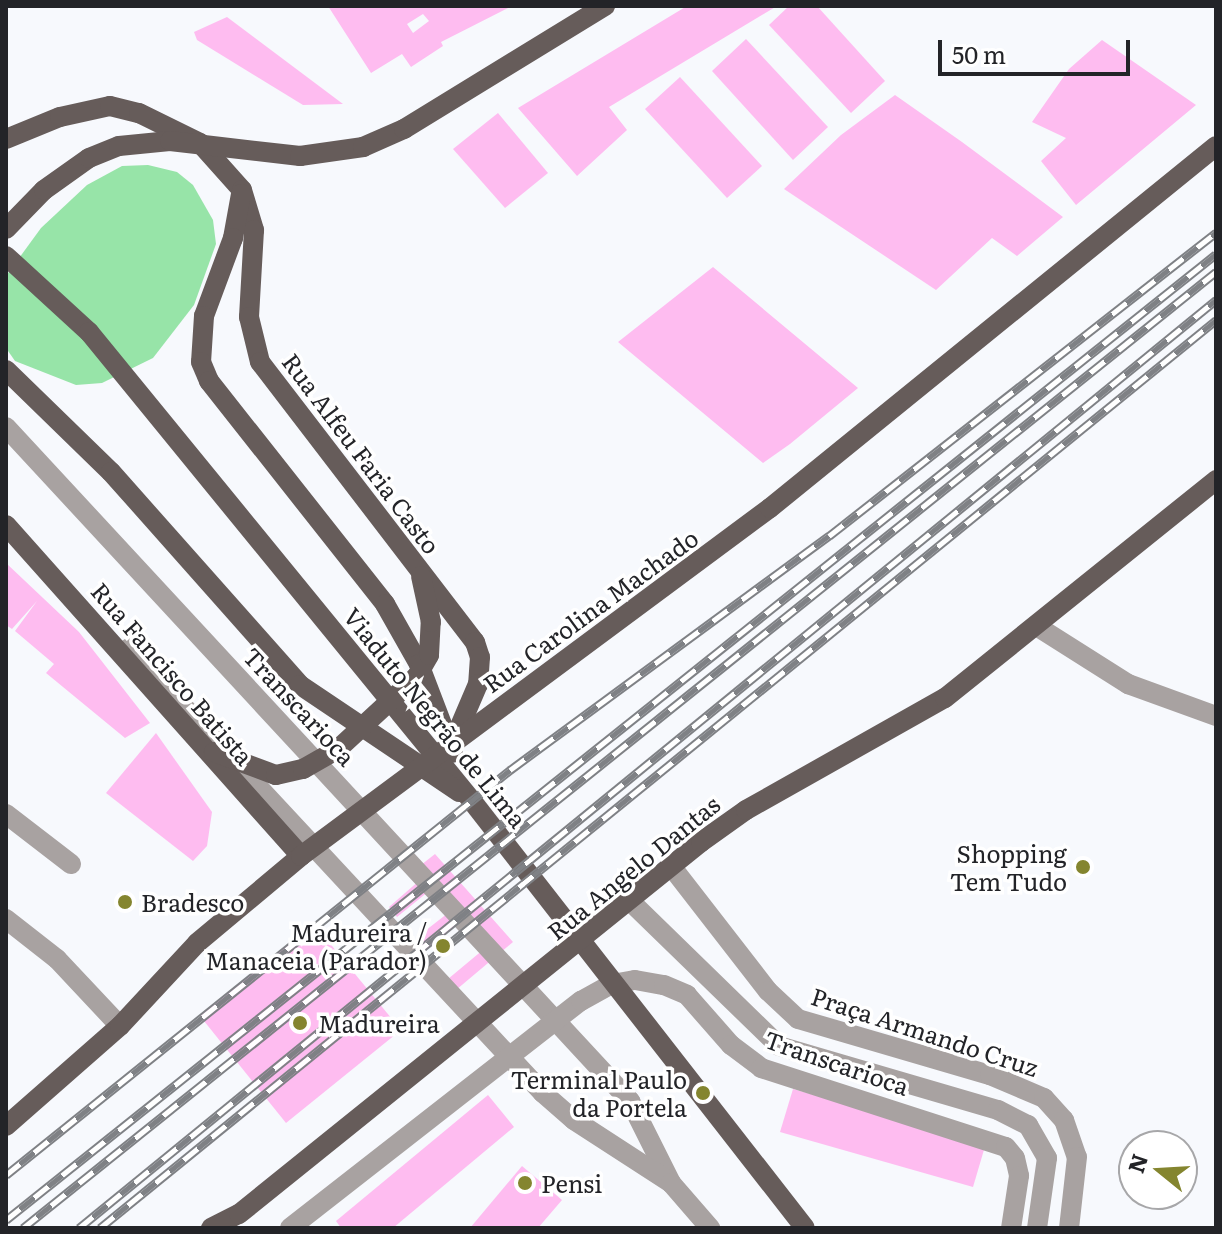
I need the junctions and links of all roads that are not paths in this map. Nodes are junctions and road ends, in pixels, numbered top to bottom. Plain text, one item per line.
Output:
1 (605, 6) edge
2 (6, 139) edge
3 (200, 143) junction
4 (1216, 146) edge
5 (242, 190) junction
6 (6, 229) edge
7 (6, 256) edge
8 (6, 370) edge
9 (6, 427) edge
10 (1216, 480) edge
11 (6, 514) edge
12 (6, 525) edge
13 (421, 573) junction
14 (1038, 627) junction
15 (1216, 716) edge
16 (453, 742) junction
17 (206, 748) junction
18 (472, 801) junction
19 (6, 814) edge
20 (301, 856) junction
21 (71, 864) dead end
22 (671, 866) junction
23 (631, 902) junction
24 (6, 919) edge
25 (120, 1026) junction
26 (6, 1126) edge
27 (671, 1183) junction
28 (211, 1228) edge
29 (290, 1228) edge
30 (710, 1228) edge
31 (805, 1228) edge
32 (1011, 1228) edge
33 (1037, 1228) edge
34 (1069, 1228) edge

1 - 3 main road
2 - 3 main road
3 - 5 main road, Rua Alfeu Faria Casto
3 - 6 main road
4 - 16 main road, Rua Carolina Machado
5 - 13 main road, Rua Alfeu Faria Casto
5 - 18 main road
7 - 18 main road, Viaduto Negrão de Lima
8 - 18 main road
9 - 27 street, Transcarioca
10 - 14 main road, Rua Angelo Dantas
11 - 27 street, Transcarioca
12 - 17 main road, Rua Fancisco Batista
13 - 16 main road, Rua Alfeu Faria Casto
13 - 17 main road
14 - 15 street
14 - 22 main road, Rua Angelo Dantas
16 - 20 main road, Rua Carolina Machado
17 - 20 main road, Rua Fancisco Batista
18 - 31 main road, Viaduto Negrão de Lima
19 - 21 street
20 - 25 main road, Rua Carolina Machado
22 - 23 main road, Rua Angelo Dantas
22 - 34 street, Praça Armando Cruz
23 - 28 main road, Rua Angelo Dantas
23 - 33 street
24 - 25 street
25 - 26 main road, Rua Carolina Machado
27 - 30 street, Transcarioca
29 - 32 street, Transcarioca

